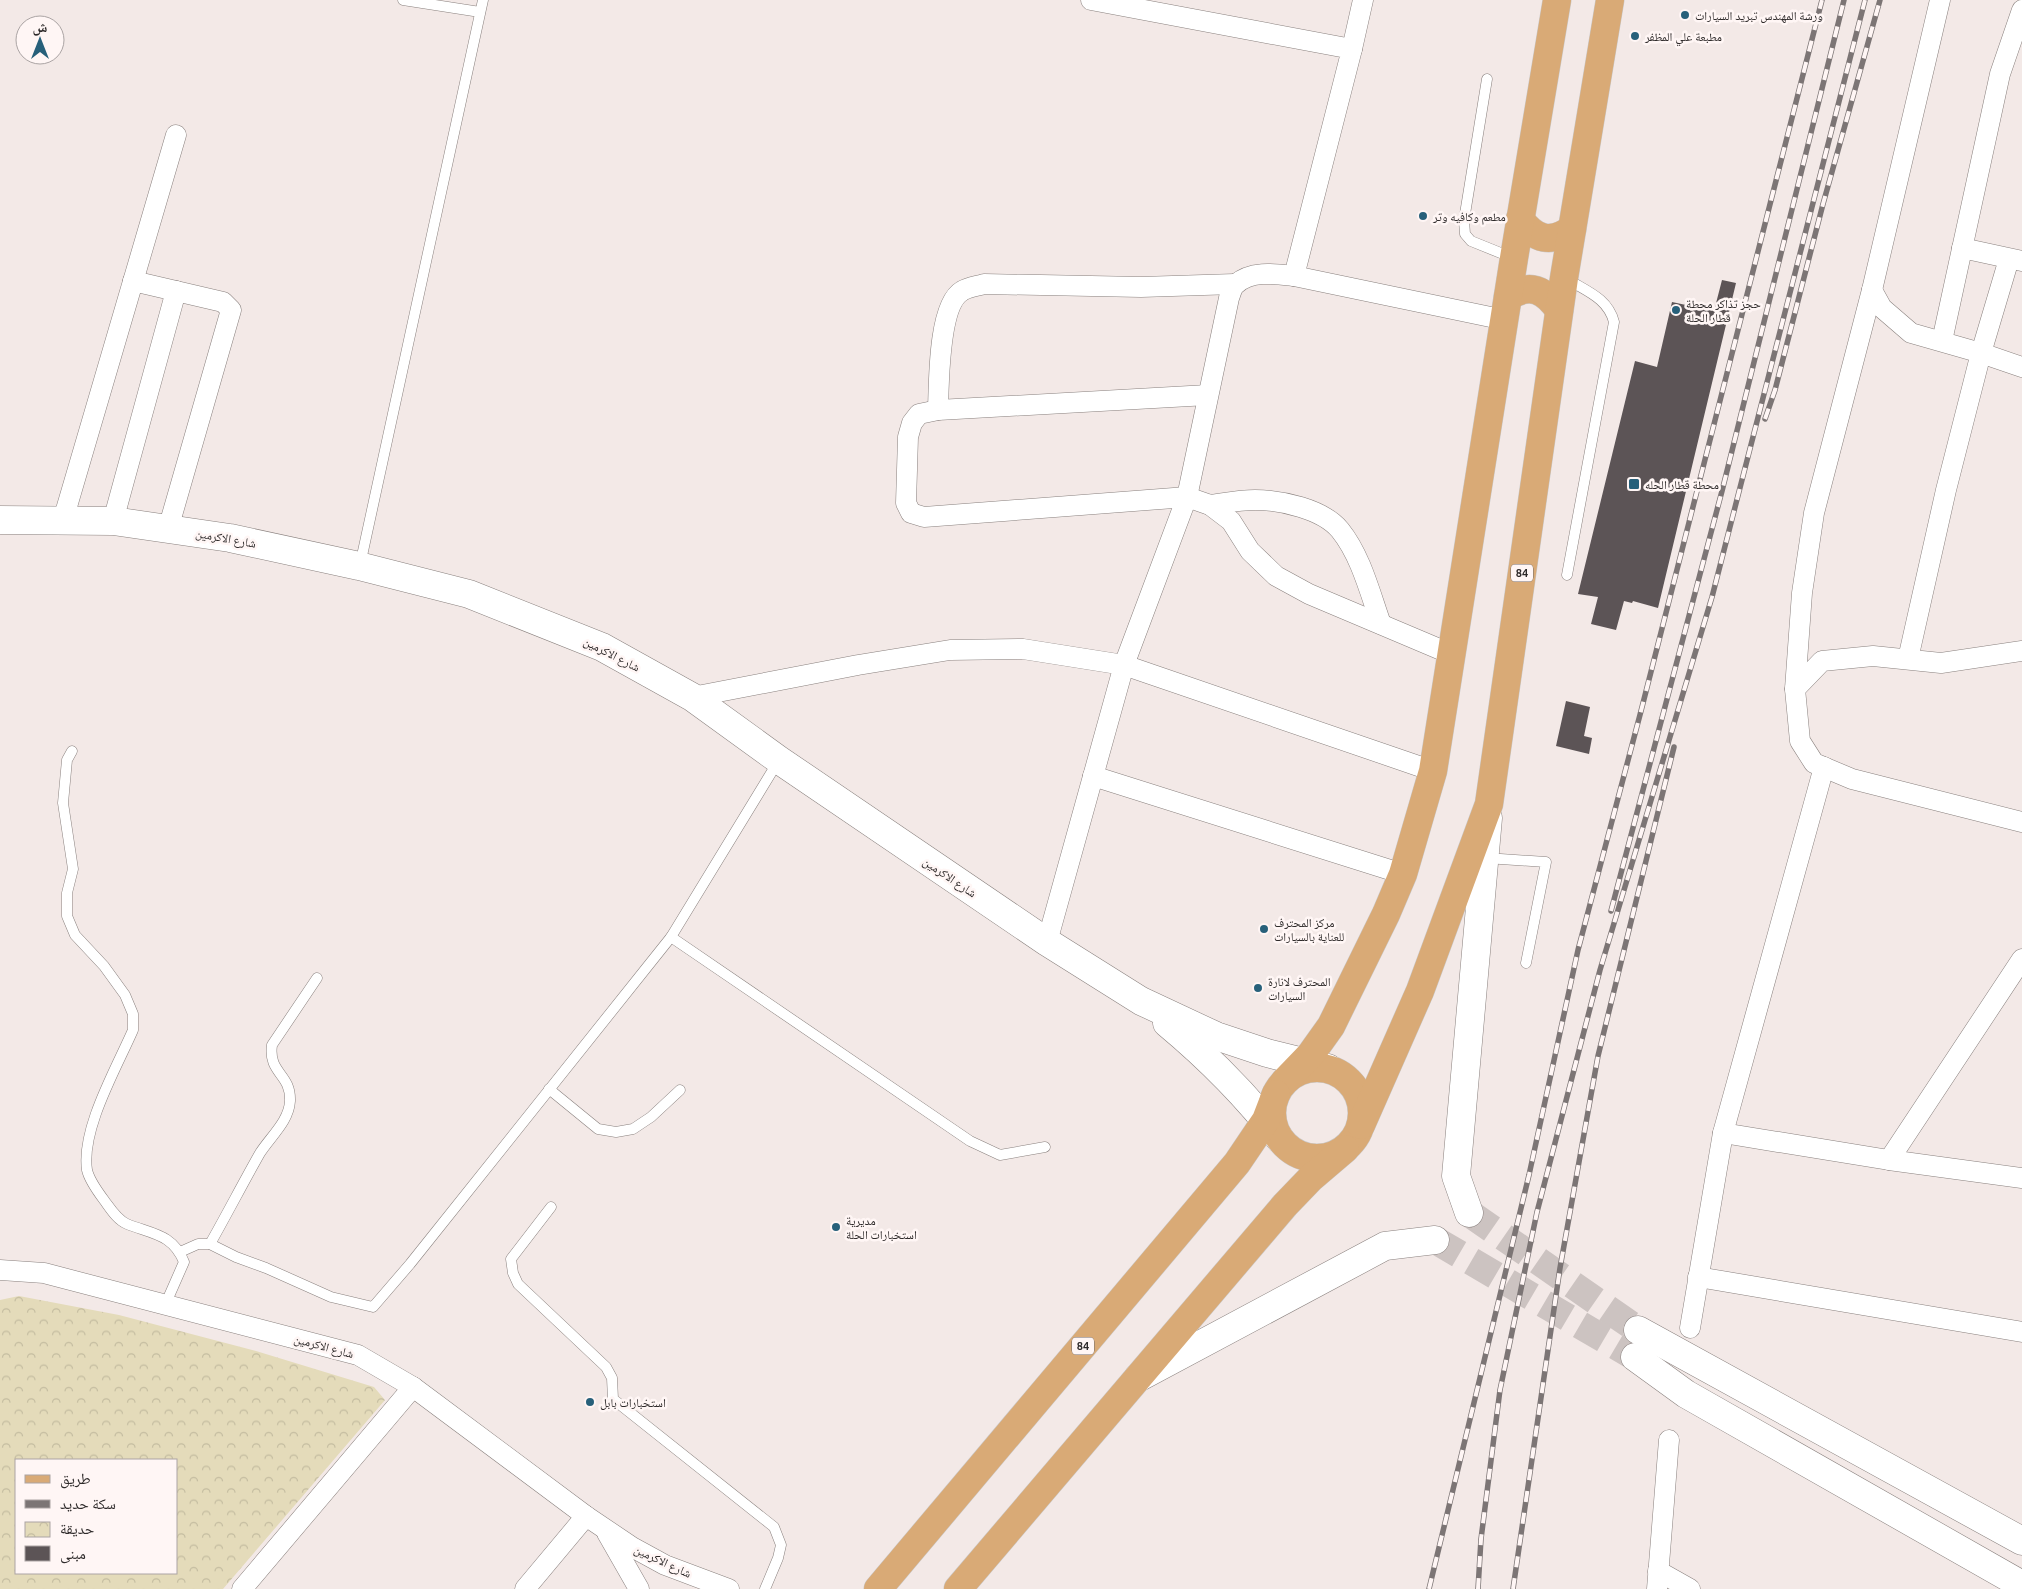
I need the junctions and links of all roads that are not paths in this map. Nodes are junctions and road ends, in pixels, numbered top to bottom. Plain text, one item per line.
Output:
1 (403, 0) edge
2 (483, 0) edge
3 (1091, 0) edge
4 (1363, 0) edge
5 (1557, 0) edge
6 (1610, 0) edge
7 (1940, 0) edge
8 (2022, 10) edge
9 (480, 12) junction
10 (1352, 49) junction
11 (1487, 79) dead end
12 (176, 135) dead end
13 (1520, 219) junction
14 (1572, 229) junction
15 (1962, 248) junction
16 (1514, 258) junction
17 (2016, 260) edge
18 (1294, 276) junction
19 (1564, 278) junction
20 (133, 281) junction
21 (1235, 284) junction
22 (1872, 290) junction
23 (176, 291) junction
24 (1506, 309) junction
25 (1559, 310) junction
26 (1942, 341) junction
27 (1981, 353) junction
28 (2022, 367) edge
29 (1208, 395) junction
30 (938, 410) junction
31 (1187, 497) junction
32 (1210, 504) junction
33 (0, 520) edge
34 (62, 520) junction
35 (113, 521) junction
36 (168, 529) junction
37 (359, 566) junction
38 (1567, 575) dead end
39 (1381, 624) junction
40 (2022, 651) edge
41 (1451, 654) junction
42 (1908, 660) junction
43 (1124, 665) junction
44 (1795, 689) junction
45 (692, 697) junction
46 (72, 751) dead end
47 (779, 760) junction
48 (1824, 767) junction
49 (1433, 771) junction
50 (1093, 776) junction
51 (1489, 804) junction
52 (2022, 822) edge
53 (1485, 858) junction
54 (1403, 874) junction
55 (670, 937) junction
56 (1047, 942) junction
57 (2022, 959) edge
58 (1526, 963) dead end
59 (317, 978) dead end
60 (1141, 1001) junction
61 (1298, 1076) junction
62 (549, 1090) junction
63 (680, 1090) dead end
64 (1361, 1125) junction
65 (1273, 1129) junction
66 (1723, 1133) junction
67 (1045, 1147) dead end
68 (1345, 1149) junction
69 (1889, 1160) junction
70 (2022, 1178) edge
71 (551, 1207) dead end
72 (1468, 1213) tunnel mouth
73 (1435, 1240) tunnel mouth
74 (210, 1244) junction
75 (180, 1252) junction
76 (0, 1270) edge
77 (1698, 1277) junction
78 (166, 1303) junction
79 (1690, 1328) dead end
80 (1638, 1330) tunnel mouth
81 (2022, 1332) edge
82 (1635, 1357) tunnel mouth
83 (1138, 1378) junction
84 (413, 1387) junction
85 (1669, 1440) dead end
86 (594, 1520) junction
87 (2022, 1541) edge
88 (1658, 1580) edge
89 (2022, 1585) edge
90 (242, 1589) edge
91 (525, 1589) edge
92 (639, 1589) edge
93 (729, 1589) edge
94 (765, 1589) edge
95 (878, 1589) edge
96 (958, 1589) edge
97 (1690, 1589) edge

1 - 9 lane
2 - 9 lane
3 - 10 street
4 - 10 street
5 - 13 main road, 84
6 - 14 main road, 84
7 - 22 street
8 - 15 street
9 - 37 lane
10 - 18 street
11 - 16 lane
12 - 20 street
13 - 14 main road
13 - 16 main road, 84
14 - 19 main road, 84
15 - 17 street
15 - 26 street
16 - 24 main road, 84
17 - 27 street
18 - 21 street
18 - 24 street
19 - 25 main road, 84
19 - 38 lane
20 - 23 street
20 - 34 street
21 - 29 street
21 - 30 street
22 - 26 street
22 - 44 street
23 - 35 street
23 - 36 street
24 - 25 main road
24 - 41 main road, 84
25 - 51 main road, 84
26 - 27 street
27 - 28 street
27 - 42 street
29 - 30 street
29 - 31 street
30 - 31 street
31 - 32 street
31 - 43 street
32 - 39 street
32 - 39 street
33 - 34 street, شارع الاكرمين
34 - 35 street, شارع الاكرمين
35 - 36 street, شارع الاكرمين
36 - 37 street, شارع الاكرمين
37 - 45 street, شارع الاكرمين
39 - 41 street
40 - 42 street
41 - 49 main road, 84
42 - 44 street
43 - 45 street
43 - 49 street
43 - 50 street
44 - 48 street
45 - 47 street, شارع الاكرمين
46 - 75 lane
47 - 55 lane
47 - 56 street, شارع الاكرمين
48 - 52 street
48 - 66 street
49 - 54 main road, 84
50 - 54 street
50 - 56 street
51 - 53 street
51 - 64 main road, 84
53 - 58 lane
53 - 72 street
54 - 61 main road, 84
55 - 62 lane
55 - 67 lane
56 - 60 street, شارع الاكرمين
57 - 69 street
59 - 74 lane
60 - 61 street, شارع الاكرمين
60 - 65 street, شارع الاكرمين
61 - 64 main road
61 - 65 main road, 84
62 - 63 lane
62 - 74 lane
64 - 68 main road, 84
65 - 68 main road
65 - 95 main road, 84
66 - 69 street
66 - 77 street
68 - 83 main road, 84
69 - 70 street
71 - 94 lane
73 - 83 street
74 - 75 lane
75 - 78 lane
76 - 78 street, شارع الاكرمين
77 - 79 street
77 - 81 street
78 - 84 street, شارع الاكرمين
80 - 87 street
82 - 89 street
83 - 96 main road, 84
84 - 86 street, شارع الاكرمين
84 - 90 street
85 - 88 street
86 - 91 street
86 - 92 street, شارع الاكرمين
86 - 93 street, شارع الاكرمين
88 - 97 street

